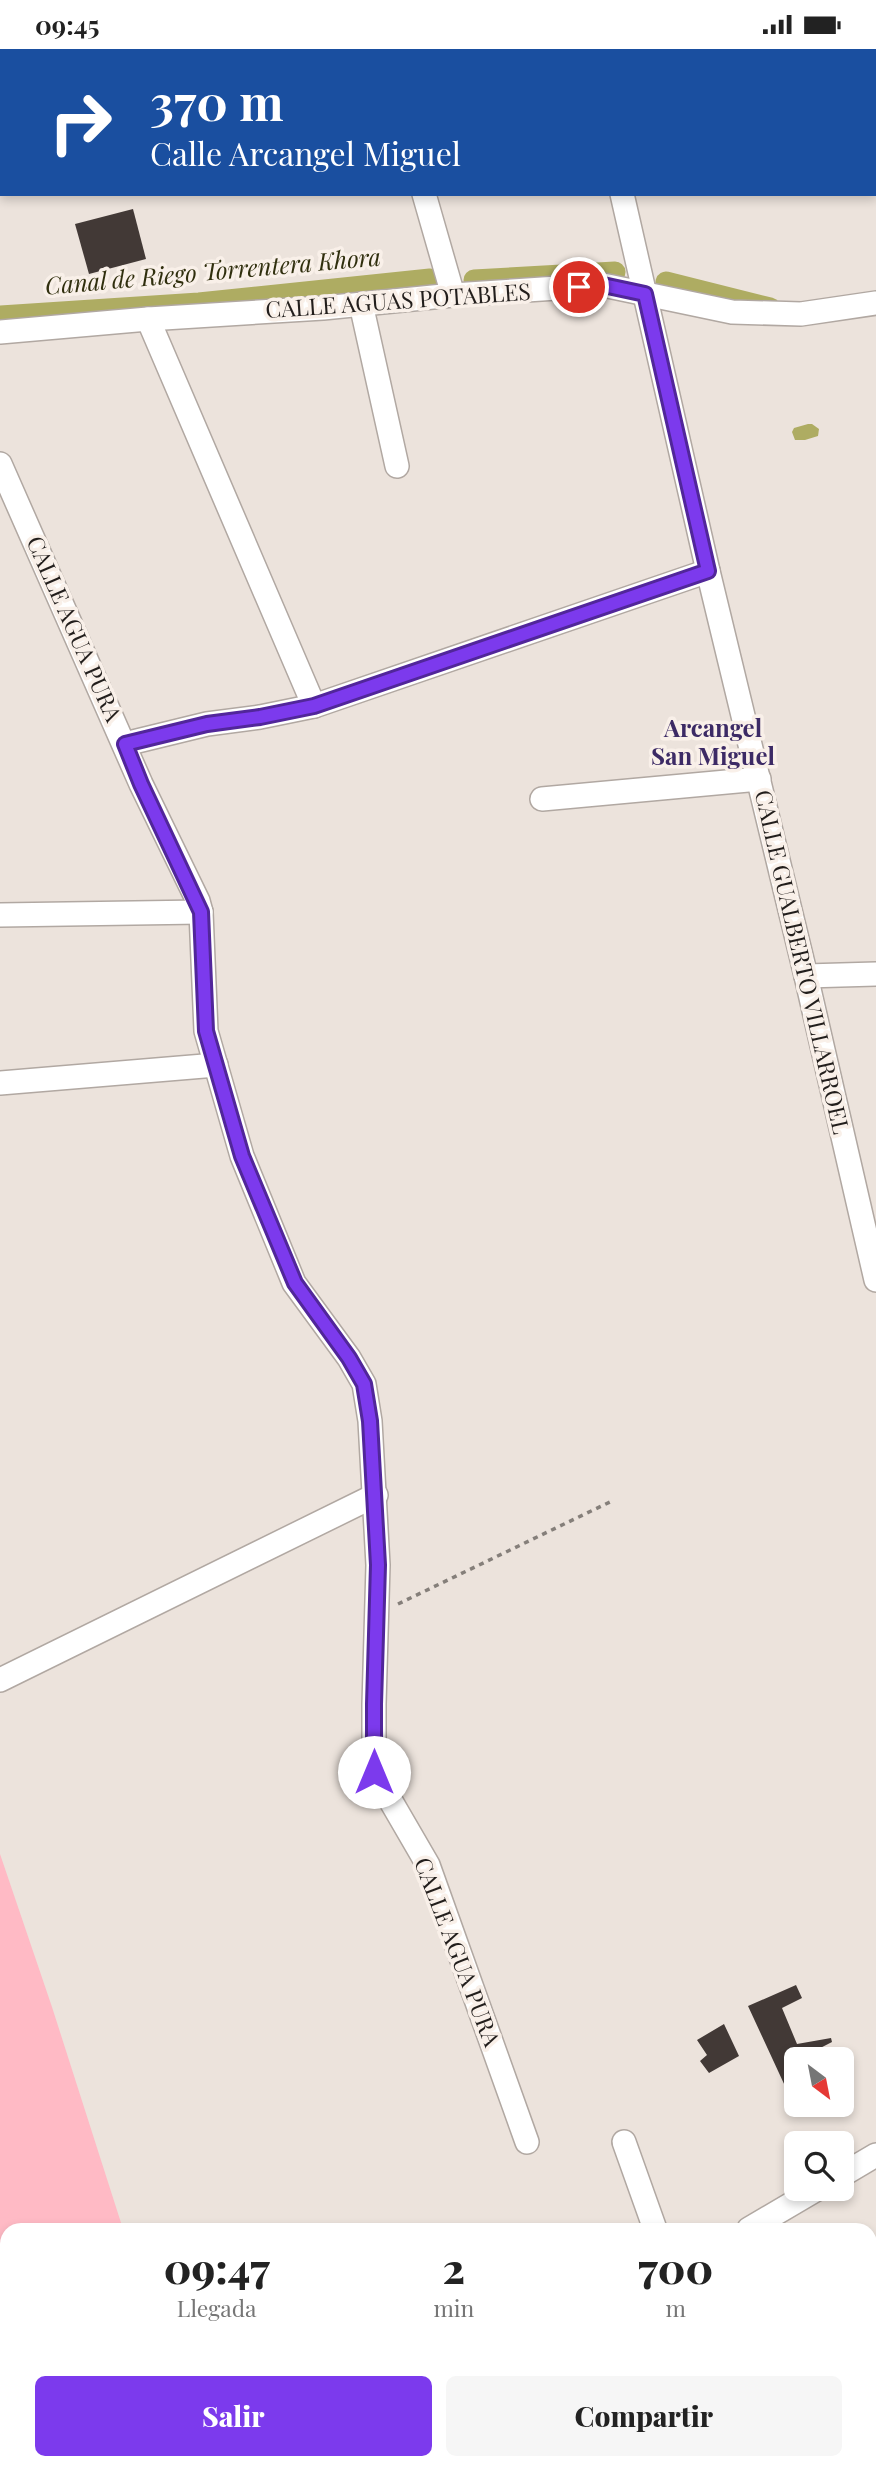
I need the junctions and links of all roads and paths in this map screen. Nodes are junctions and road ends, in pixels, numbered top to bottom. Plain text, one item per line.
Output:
1 (425, 196) edge
2 (622, 196) edge
3 (645, 294) junction
4 (453, 295) junction
5 (876, 303) edge
6 (361, 304) junction
7 (148, 319) junction
8 (0, 333) edge
9 (0, 464) edge
10 (397, 466) dead end
11 (708, 571) junction
12 (314, 706) junction
13 (125, 744) junction
14 (759, 779) junction
15 (542, 799) dead end
16 (201, 912) junction
17 (0, 915) edge
18 (876, 974) edge
19 (806, 976) junction
20 (216, 1065) junction
21 (0, 1083) edge
22 (866, 1197) edge
23 (876, 1280) edge
24 (376, 1495) junction
25 (612, 1501) dead end
26 (378, 1614) junction
27 (0, 1680) edge
28 (527, 2142) dead end
29 (624, 2142) dead end
30 (876, 2155) edge
31 (854, 2168) edge
32 (797, 2201) edge
33 (653, 2223) edge
34 (759, 2223) edge

1 - 4 street
2 - 3 street, CALLE GUALBERTO VILLARROEL
3 - 4 street, CALLE AGUAS POTABLES
3 - 5 street, CALLE AGUAS POTABLES
3 - 11 street, CALLE GUALBERTO VILLARROEL
4 - 6 street, CALLE AGUAS POTABLES
6 - 7 street, CALLE AGUAS POTABLES
6 - 10 street
7 - 8 street, CALLE AGUAS POTABLES
7 - 12 street
9 - 13 street, CALLE AGUA PURA
11 - 12 street
11 - 14 street, CALLE GUALBERTO VILLARROEL
12 - 13 street
13 - 16 street, CALLE AGUA PURA
14 - 15 street
14 - 19 street, CALLE GUALBERTO VILLARROEL
16 - 17 street
16 - 20 street, CALLE AGUA PURA
18 - 19 street
19 - 22 street, CALLE GUALBERTO VILLARROEL
20 - 21 street
20 - 24 street, CALLE AGUA PURA
22 - 23 street, CALLE GUALBERTO VILLARROEL
24 - 26 street, CALLE AGUA PURA
24 - 27 street
25 - 26 path
26 - 28 street, CALLE AGUA PURA
29 - 33 street
30 - 31 street
32 - 34 street

